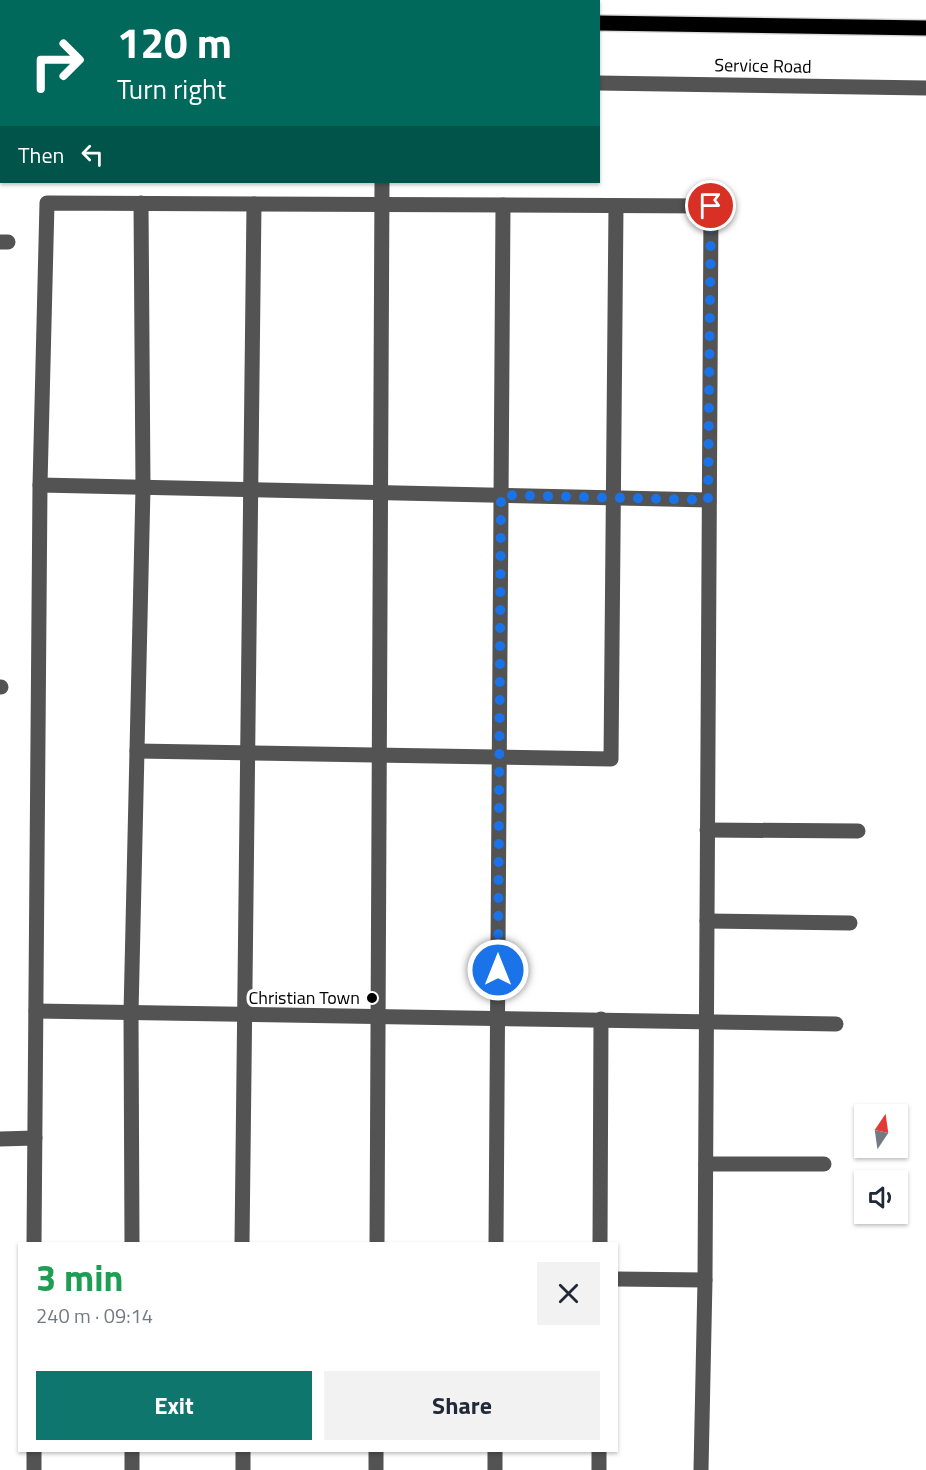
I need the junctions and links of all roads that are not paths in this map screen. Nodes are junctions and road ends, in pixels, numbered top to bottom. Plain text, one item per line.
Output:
1 (600, 23) edge
2 (926, 28) edge
3 (600, 83) edge
4 (926, 88) edge
5 (382, 183) edge
6 (141, 203) junction
7 (254, 204) junction
8 (382, 204) junction
9 (503, 205) junction
10 (616, 206) junction
11 (40, 485) junction
12 (142, 488) junction
13 (251, 490) junction
14 (380, 492) junction
15 (501, 495) junction
16 (614, 497) junction
17 (708, 500) junction
18 (137, 751) junction
19 (248, 754) junction
20 (379, 754) junction
21 (499, 756) junction
22 (707, 830) junction
23 (858, 831) dead end
24 (707, 921) junction
25 (850, 923) dead end
26 (36, 1011) junction
27 (131, 1013) junction
28 (245, 1014) junction
29 (378, 1016) junction
30 (498, 1018) junction
31 (601, 1019) junction
32 (706, 1020) junction
33 (836, 1024) dead end
34 (35, 1138) junction
35 (0, 1139) edge
36 (705, 1164) junction
37 (825, 1164) dead end
38 (34, 1242) edge
39 (132, 1242) edge
40 (242, 1242) edge
41 (377, 1242) edge
42 (496, 1242) edge
43 (600, 1242) edge
44 (618, 1279) edge
45 (705, 1280) junction
46 (34, 1452) edge
47 (132, 1452) edge
48 (243, 1452) edge
49 (376, 1452) edge
50 (495, 1452) edge
51 (599, 1452) edge
52 (34, 1470) edge
53 (132, 1470) edge
54 (243, 1470) edge
55 (376, 1470) edge
56 (495, 1470) edge
57 (599, 1470) edge
58 (701, 1470) edge

1 - 2 main road
3 - 4 street, Service Road
5 - 8 street
6 - 7 street
6 - 11 street
6 - 12 street
7 - 8 street
7 - 13 street
8 - 9 street
8 - 14 street
9 - 10 street
9 - 15 street
10 - 16 street
10 - 17 street
11 - 12 street
11 - 26 street
12 - 13 street
12 - 18 street
13 - 14 street
13 - 19 street
14 - 15 street
14 - 20 street
15 - 16 street
15 - 21 street
16 - 17 street
16 - 21 street
17 - 22 street
18 - 19 street
18 - 27 street
19 - 20 street
19 - 28 street
20 - 21 street
20 - 29 street
21 - 30 street
22 - 23 street
22 - 24 street
24 - 25 street
24 - 32 street
26 - 27 street
26 - 34 street
27 - 28 street
27 - 39 street
28 - 29 street
28 - 40 street
29 - 30 street
29 - 41 street
30 - 31 street
30 - 42 street
31 - 32 street
31 - 43 street
32 - 33 street
32 - 36 street
34 - 35 street
34 - 38 street
36 - 37 street
36 - 45 street
44 - 45 street
45 - 58 street
46 - 52 street
47 - 53 street
48 - 54 street
49 - 55 street
50 - 56 street
51 - 57 street

